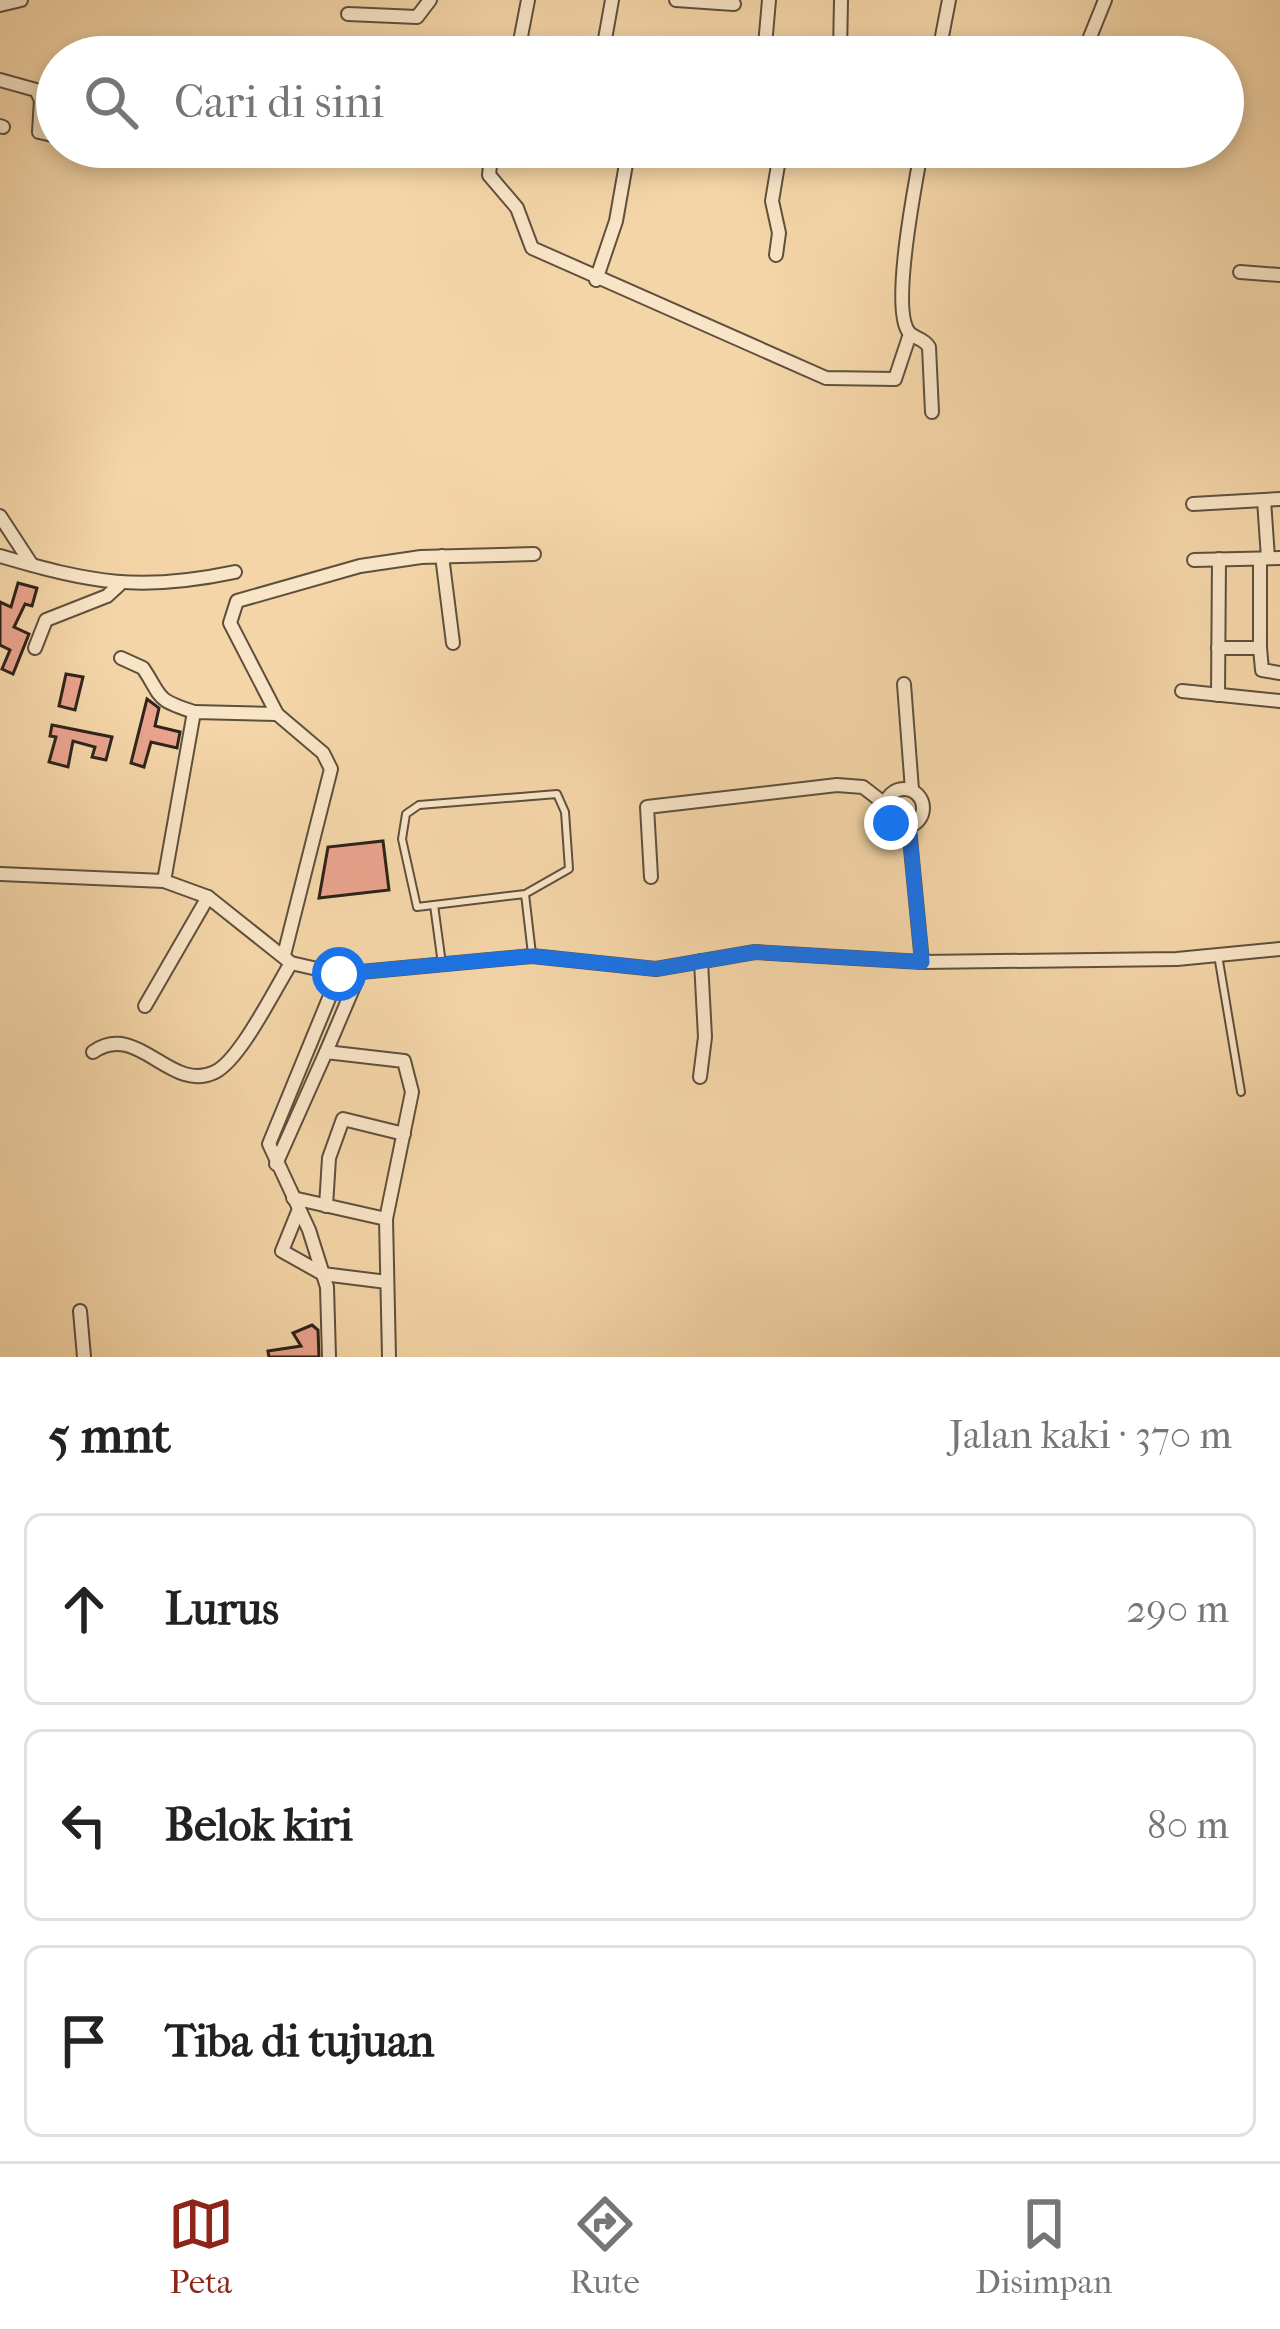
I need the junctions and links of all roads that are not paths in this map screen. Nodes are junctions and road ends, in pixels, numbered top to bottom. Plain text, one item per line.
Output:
1 (21, 0) edge
2 (430, 0) edge
3 (528, 0) edge
4 (612, 0) edge
5 (676, 0) edge
6 (769, 0) edge
7 (841, 0) edge
8 (949, 0) edge
9 (1105, 0) edge
10 (734, 4) dead end
11 (0, 5) edge
12 (348, 14) dead end
13 (521, 36) edge
14 (606, 36) edge
15 (766, 36) edge
16 (840, 36) edge
17 (942, 36) edge
18 (1090, 36) edge
19 (0, 80) edge
20 (36, 90) edge
21 (490, 168) edge
22 (626, 168) edge
23 (778, 168) edge
24 (919, 168) edge
25 (776, 254) dead end
26 (1240, 272) dead end
27 (1280, 275) edge
28 (596, 280) junction
29 (910, 334) junction
30 (932, 412) dead end
31 (1280, 499) edge
32 (1264, 500) junction
33 (1192, 504) dead end
34 (0, 516) edge
35 (534, 554) dead end
36 (0, 556) edge
37 (442, 556) junction
38 (1269, 558) edge
39 (1219, 559) junction
40 (1194, 560) dead end
41 (33, 566) junction
42 (235, 572) dead end
43 (119, 585) junction
44 (453, 643) dead end
45 (35, 647) dead end
46 (1218, 648) junction
47 (1260, 648) junction
48 (121, 658) dead end
49 (1280, 673) edge
50 (904, 684) dead end
51 (1182, 691) dead end
52 (1218, 695) junction
53 (1280, 700) edge
54 (194, 712) junction
55 (277, 714) junction
56 (912, 790) junction
57 (885, 804) junction
58 (909, 828) junction
59 (0, 874) edge
60 (651, 877) dead end
61 (164, 880) junction
62 (525, 894) junction
63 (208, 897) junction
64 (434, 905) junction
65 (1280, 949) edge
66 (1218, 955) junction
67 (532, 956) junction
68 (288, 959) junction
69 (701, 961) junction
70 (922, 962) junction
71 (442, 964) junction
72 (360, 972) junction
73 (339, 974) junction
74 (145, 1006) dead end
75 (93, 1052) dead end
76 (326, 1052) junction
77 (296, 1070) junction
78 (315, 1077) junction
79 (700, 1077) dead end
80 (1241, 1092) dead end
81 (283, 1103) junction
82 (300, 1110) junction
83 (404, 1135) junction
84 (276, 1164) junction
85 (296, 1203) junction
86 (326, 1206) junction
87 (386, 1219) junction
88 (323, 1274) junction
89 (387, 1282) junction
90 (80, 1311) dead end
91 (84, 1357) edge
92 (328, 1357) edge
93 (388, 1357) edge

1 - 11 street
2 - 12 street
3 - 13 street
4 - 14 street
5 - 10 street
6 - 15 street
7 - 16 street
8 - 17 street
9 - 18 street
19 - 20 street
21 - 28 street
22 - 28 street
23 - 25 street
24 - 29 street
26 - 27 street
28 - 29 street
29 - 30 street
31 - 32 street
32 - 33 street
32 - 38 street
34 - 41 street
35 - 37 street
36 - 41 street
37 - 44 street
37 - 55 street
38 - 39 street
38 - 47 street
39 - 40 street
39 - 46 street
41 - 43 street
42 - 43 street
43 - 45 street
46 - 47 street
46 - 52 street
47 - 49 street
48 - 54 street
50 - 56 street
51 - 52 street
52 - 53 street
54 - 55 street
54 - 61 street
55 - 68 street
56 - 57 street
56 - 58 street
57 - 58 street
57 - 60 street
58 - 70 street
59 - 61 street
61 - 63 street
62 - 64 lane
62 - 64 lane
62 - 67 lane
63 - 68 street
63 - 74 street
64 - 71 lane
65 - 66 street
66 - 70 street
66 - 80 lane
67 - 69 street
67 - 71 street
68 - 73 street
68 - 75 street
69 - 70 street
69 - 79 street
71 - 72 street
72 - 73 street
72 - 76 street
73 - 77 street
76 - 78 street
76 - 83 street
77 - 78 street
77 - 81 street
78 - 82 street
81 - 82 street
81 - 84 street
82 - 84 street
83 - 86 street
83 - 87 street
84 - 85 street
85 - 86 street
85 - 88 street
85 - 88 street
86 - 87 street
87 - 89 street
88 - 89 street
88 - 92 street
89 - 93 street
90 - 91 street

